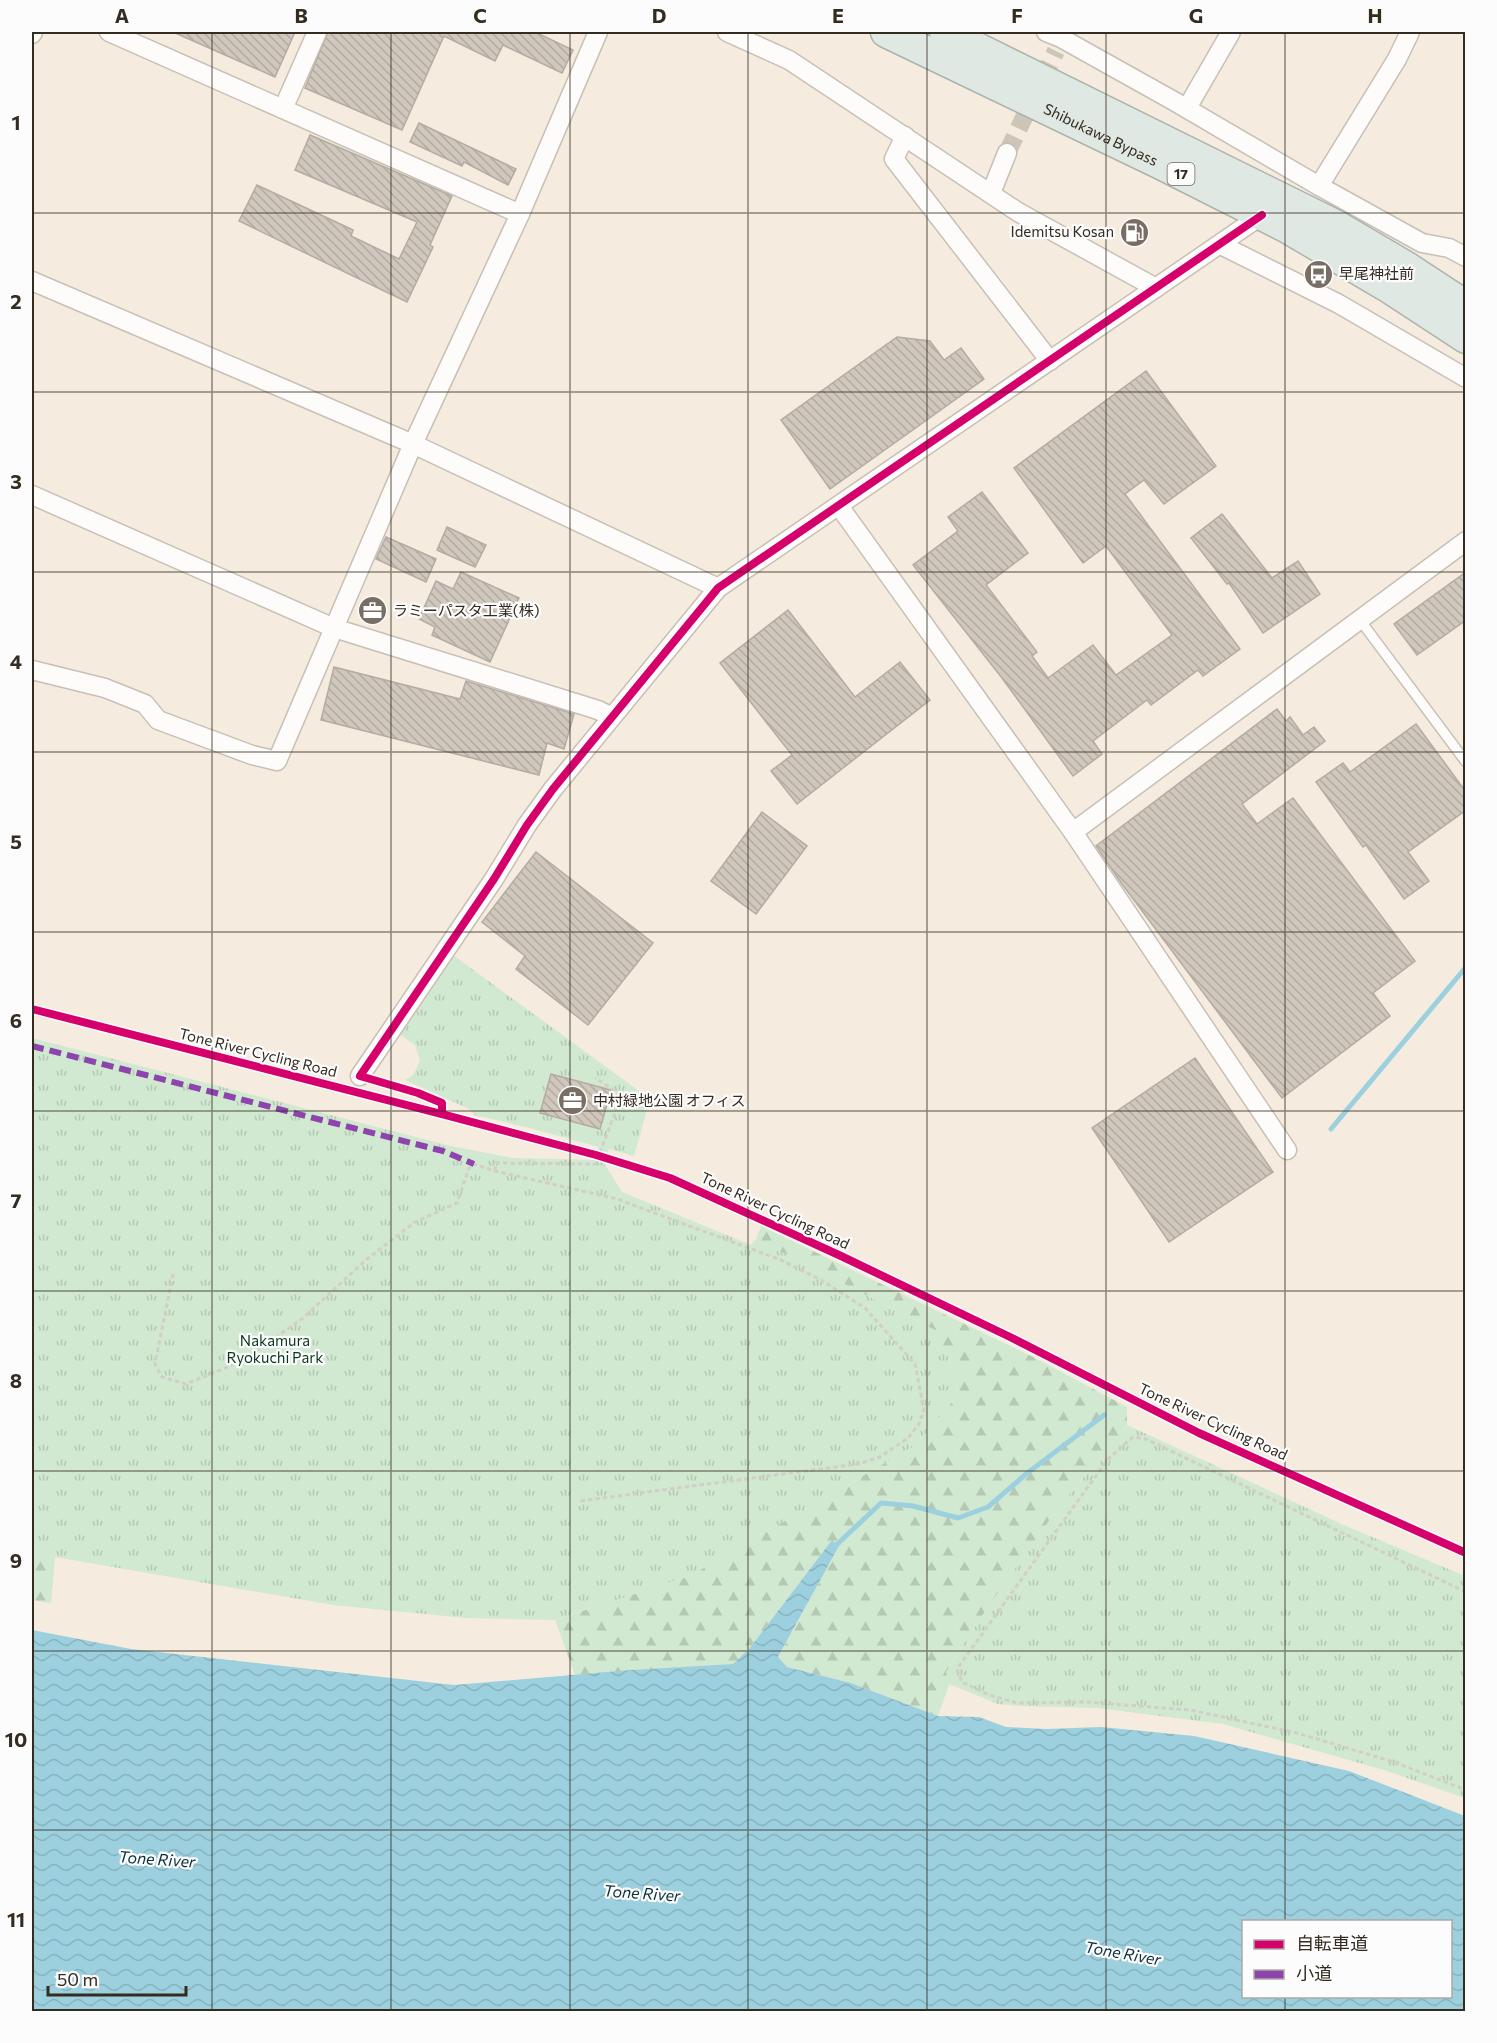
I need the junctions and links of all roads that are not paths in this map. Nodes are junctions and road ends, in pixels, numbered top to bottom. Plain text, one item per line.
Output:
1 (109, 32) edge
2 (317, 32) edge
3 (598, 32) edge
4 (727, 32) edge
5 (886, 32) edge
6 (945, 32) edge
7 (1231, 32) edge
8 (1410, 32) edge
9 (1055, 40) edge
10 (1186, 108) junction
11 (283, 109) junction
12 (905, 136) junction
13 (1007, 153) tunnel mouth
14 (1319, 186) junction
15 (991, 193) junction
16 (520, 214) junction
17 (1262, 215) junction
18 (1221, 245) junction
19 (1466, 257) edge
20 (32, 281) edge
21 (1156, 288) junction
22 (1466, 306) edge
23 (1466, 338) edge
24 (1050, 361) junction
25 (1466, 378) edge
26 (413, 444) junction
27 (32, 495) edge
28 (839, 506) junction
29 (1466, 541) edge
30 (717, 588) junction
31 (1359, 620) junction
32 (334, 628) junction
33 (32, 670) edge
34 (612, 717) junction
35 (1466, 762) edge
36 (1072, 832) junction
37 (360, 1076) dead end
38 (1287, 1150) dead end

1 - 11 street
2 - 11 street
3 - 16 street
4 - 12 street
5 - 17 highway, Shibukawa Bypass / 17
6 - 22 highway, Shibukawa Bypass / 17
7 - 10 street
8 - 14 street
9 - 10 street
10 - 14 street
11 - 16 street
12 - 15 street
12 - 24 street
13 - 15 street
14 - 19 street
15 - 21 street
16 - 26 street
17 - 18 street
17 - 23 highway, Shibukawa Bypass / 17
18 - 21 street
18 - 25 street
20 - 26 street
21 - 24 street
24 - 28 street
26 - 30 street
26 - 32 street
27 - 32 street
28 - 30 street
28 - 36 street
29 - 31 street
30 - 34 street
31 - 35 lane
31 - 36 street
32 - 33 street
32 - 34 street
34 - 37 street
36 - 38 street

